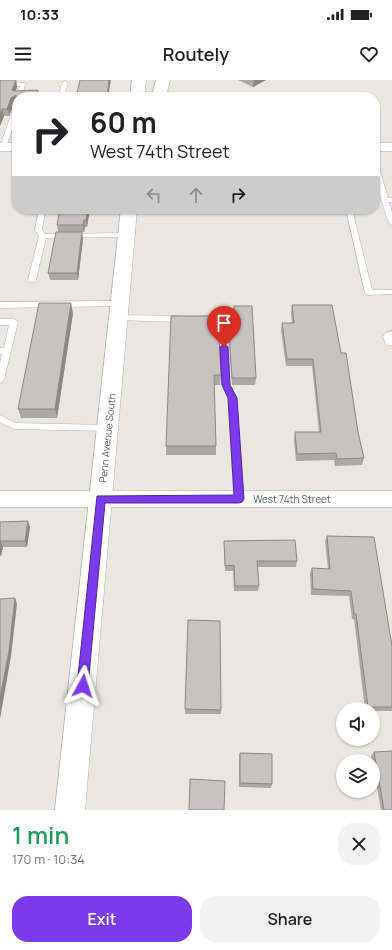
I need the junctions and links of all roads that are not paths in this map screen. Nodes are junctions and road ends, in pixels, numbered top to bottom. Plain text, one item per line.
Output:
1 (139, 80) edge
2 (163, 80) edge
3 (0, 83) edge
4 (65, 83) dead end
5 (21, 92) edge
6 (63, 92) edge
7 (138, 92) edge
8 (160, 92) edge
9 (12, 120) edge
10 (392, 146) edge
11 (2, 147) edge
12 (380, 147) edge
13 (380, 181) edge
14 (389, 200) edge
15 (41, 214) edge
16 (129, 214) edge
17 (350, 214) edge
18 (392, 223) edge
19 (127, 235) junction
20 (43, 236) junction
21 (32, 280) dead end
22 (392, 292) edge
23 (0, 305) edge
24 (119, 311) junction
25 (0, 322) edge
26 (4, 351) edge
27 (0, 380) edge
28 (0, 418) edge
29 (108, 428) junction
30 (0, 499) edge
31 (101, 499) junction
32 (239, 499) junction
33 (392, 499) edge
34 (70, 810) edge

1 - 7 main road
2 - 8 main road
3 - 5 lane
4 - 6 lane
9 - 11 lane
10 - 12 street
13 - 14 lane
14 - 18 lane
15 - 20 lane
16 - 19 main road, Penn Avenue South
17 - 22 lane
19 - 20 lane
19 - 24 main road, Penn Avenue South
20 - 21 lane
23 - 24 lane
24 - 29 main road, Penn Avenue South
24 - 32 lane
25 - 26 lane
26 - 27 lane
28 - 29 lane
29 - 31 main road, Penn Avenue South
30 - 31 street, West 74th Street
31 - 32 street, West 74th Street
31 - 34 main road, Penn Avenue South
32 - 33 street, West 74th Street

